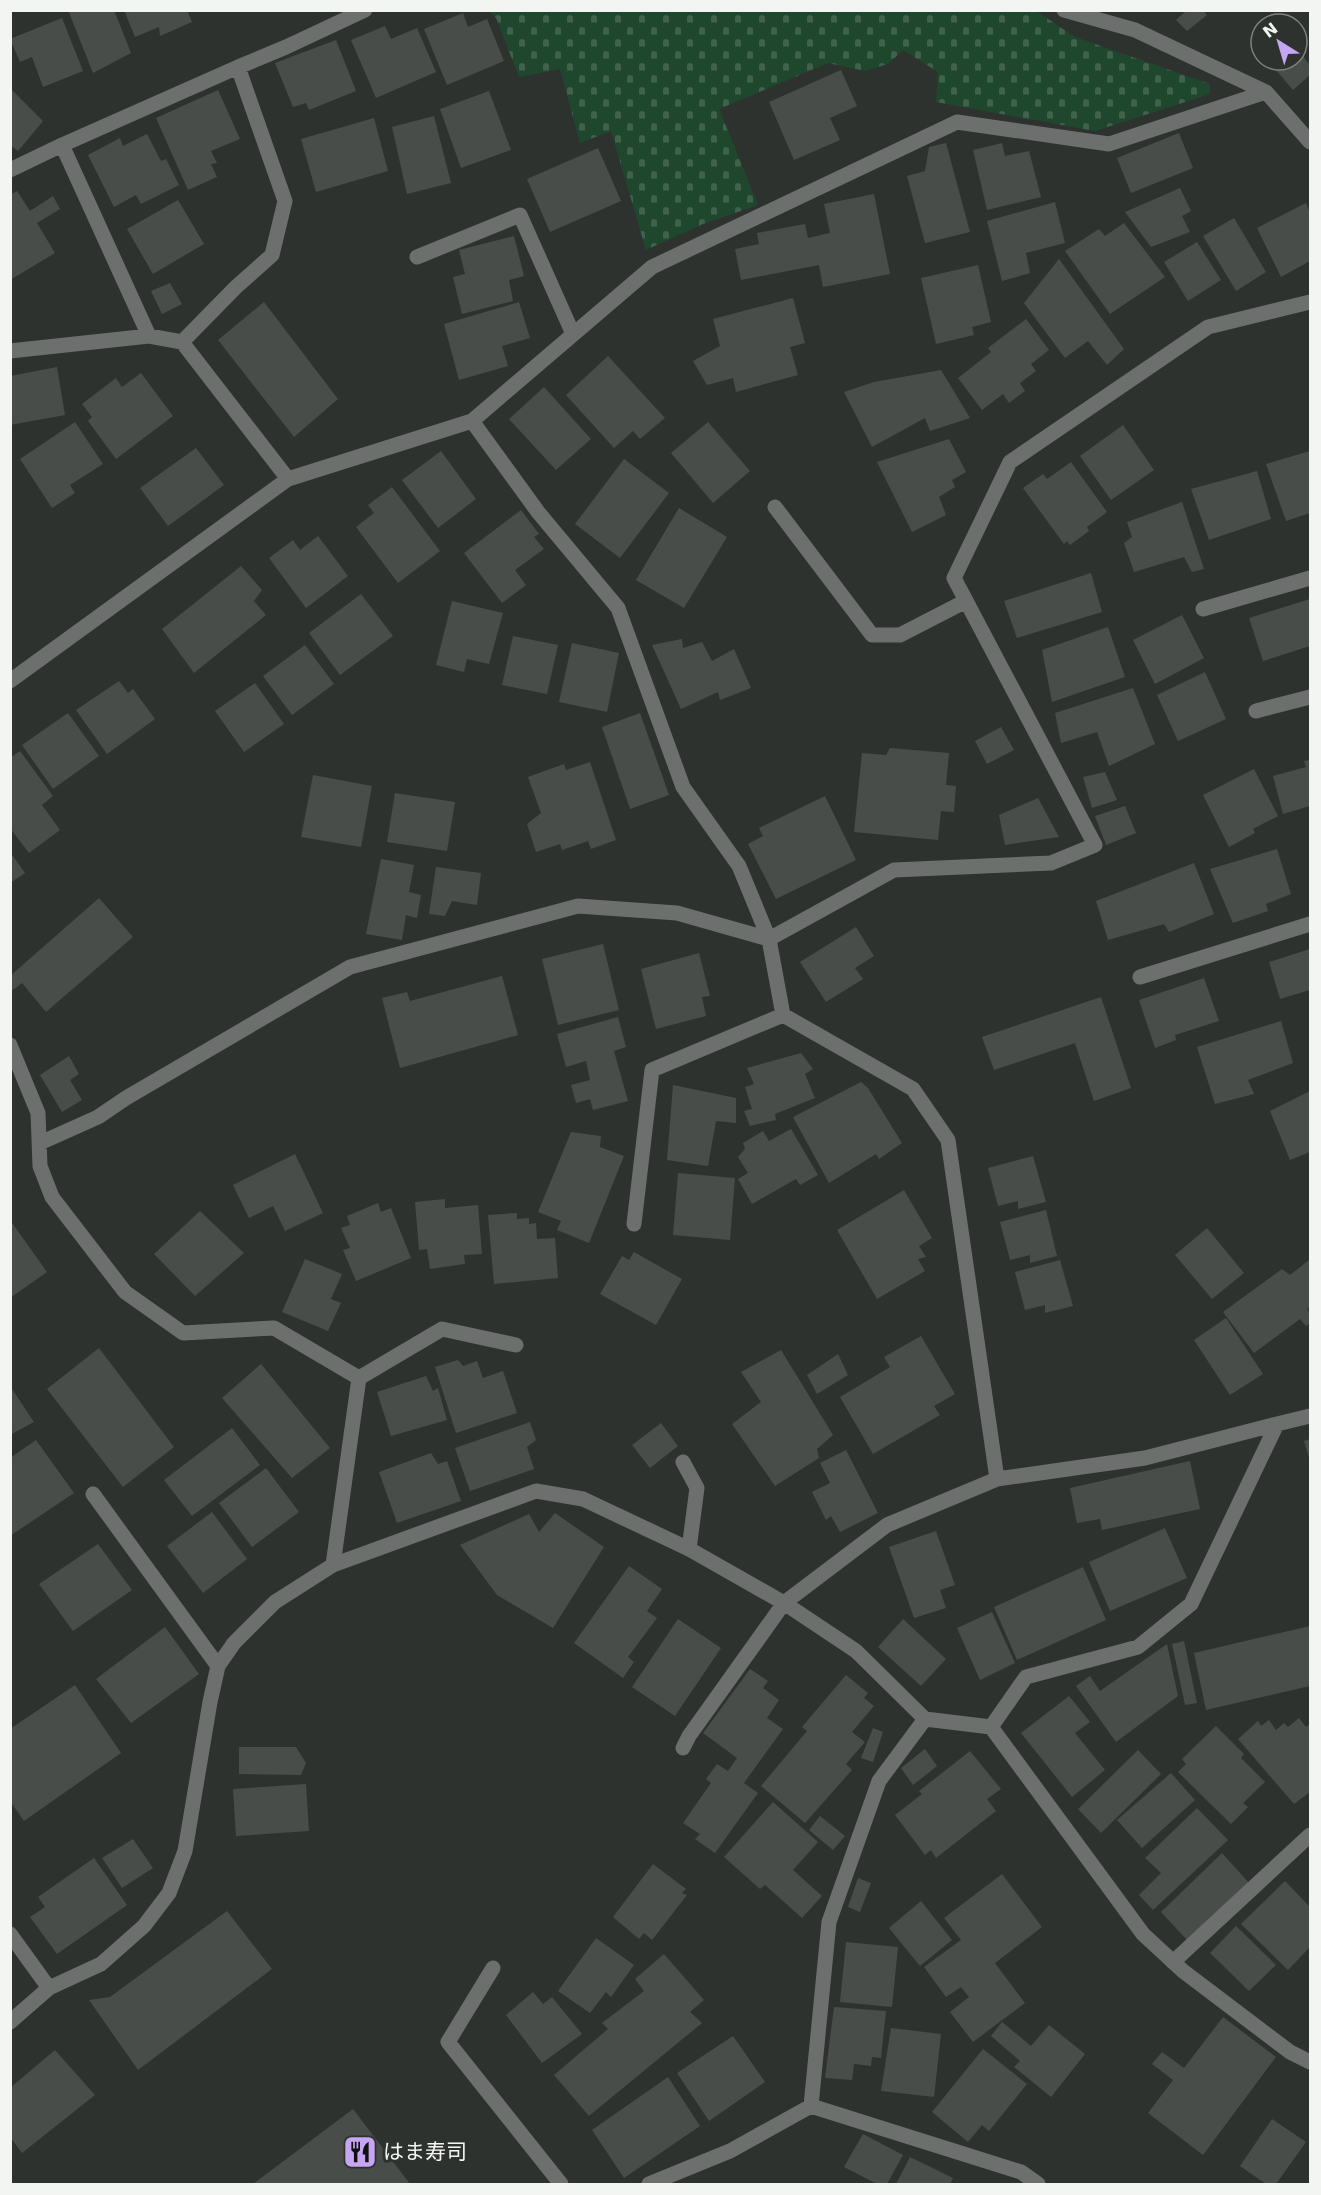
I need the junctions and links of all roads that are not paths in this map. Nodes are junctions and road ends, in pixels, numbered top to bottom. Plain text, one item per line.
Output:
1 (365, 10) edge
2 (1064, 10) edge
3 (238, 67) junction
4 (1266, 92) junction
5 (1311, 142) edge
6 (62, 146) junction
7 (10, 170) edge
8 (417, 256) dead end
9 (1311, 302) edge
10 (573, 334) junction
11 (149, 336) junction
12 (182, 342) junction
13 (10, 351) edge
14 (472, 421) junction
15 (288, 479) junction
16 (775, 507) dead end
17 (1311, 578) edge
18 (966, 601) junction
19 (1203, 609) dead end
20 (10, 681) edge
21 (1311, 697) edge
22 (1256, 711) dead end
23 (1311, 924) edge
24 (769, 939) junction
25 (1140, 977) dead end
26 (783, 1015) junction
27 (10, 1045) edge
28 (40, 1143) junction
29 (634, 1224) dead end
30 (516, 1345) dead end
31 (359, 1378) junction
32 (1311, 1416) edge
33 (1277, 1424) junction
34 (683, 1462) dead end
35 (997, 1479) junction
36 (93, 1494) dead end
37 (689, 1549) junction
38 (333, 1565) junction
39 (784, 1602) junction
40 (218, 1666) junction
41 (925, 1719) junction
42 (991, 1727) junction
43 (683, 1748) dead end
44 (1311, 1835) edge
45 (10, 1934) edge
46 (1173, 1962) junction
47 (493, 1968) dead end
48 (49, 1988) junction
49 (10, 2022) edge
50 (1311, 2062) edge
51 (811, 2106) junction
52 (561, 2184) edge
53 (650, 2184) edge
54 (1038, 2184) edge

1 - 3 street
2 - 4 street
3 - 6 street
3 - 12 street
4 - 5 street
4 - 10 street
6 - 7 street
6 - 11 street
8 - 10 street
9 - 18 street
10 - 14 street
11 - 12 street
11 - 13 street
12 - 15 street
14 - 15 street
14 - 24 street
15 - 20 street
16 - 18 street
17 - 19 street
18 - 24 street
21 - 22 street
23 - 25 street
24 - 26 street
24 - 28 street
26 - 29 street
26 - 35 street
27 - 28 street
28 - 31 street
30 - 31 street
31 - 38 street
32 - 33 street
33 - 35 street
33 - 42 street
34 - 37 street
35 - 39 street
36 - 40 street
37 - 38 street
37 - 39 street
38 - 40 street
39 - 41 street
39 - 43 street
40 - 48 street
41 - 42 street
41 - 51 street
42 - 46 street
44 - 46 street
45 - 48 street
46 - 50 street
47 - 52 street
48 - 49 street
51 - 53 street
51 - 54 street

